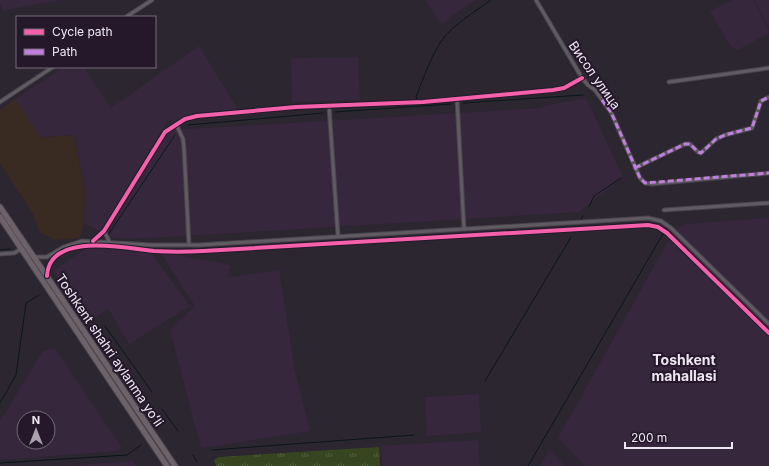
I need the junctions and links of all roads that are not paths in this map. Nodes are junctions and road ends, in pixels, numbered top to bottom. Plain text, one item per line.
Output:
1 (152, 0) edge
2 (536, 0) edge
3 (128, 16) edge
4 (51, 68) edge
5 (769, 68) edge
6 (582, 78) junction
7 (669, 82) dead end
8 (769, 97) edge
9 (457, 99) junction
10 (0, 102) edge
11 (329, 106) junction
12 (176, 124) junction
13 (635, 168) junction
14 (769, 173) edge
15 (769, 203) edge
16 (0, 207) edge
17 (664, 210) dead end
18 (0, 217) edge
19 (648, 218) junction
20 (648, 225) junction
21 (464, 229) junction
22 (104, 231) junction
23 (465, 235) junction
24 (338, 236) junction
25 (284, 240) junction
26 (93, 241) junction
27 (110, 243) junction
28 (189, 245) junction
29 (284, 246) junction
30 (21, 248) junction
31 (0, 254) edge
32 (34, 257) junction
33 (46, 276) junction
34 (769, 324) edge
35 (769, 333) edge
36 (110, 369) junction
37 (104, 373) junction
38 (167, 466) edge
39 (175, 466) edge

1 - 3 street
2 - 6 street, Висол улица
4 - 10 street
5 - 7 street
6 - 9 street
6 - 13 street, Висол улица
8 - 13 street
9 - 11 street
9 - 21 street
11 - 12 street
11 - 24 street
12 - 22 street
12 - 28 street
13 - 14 street, Висол улица
15 - 17 street
16 - 32 highway, Toshkent shahri aylanma yoʻli
18 - 30 highway, Toshkent shahri aylanma yoʻli
19 - 20 street
19 - 21 street
19 - 34 street
20 - 23 street
20 - 35 street
21 - 23 street
21 - 24 street
22 - 26 street
22 - 27 street
23 - 29 street
24 - 25 street
25 - 28 street
25 - 29 street
26 - 27 street
26 - 32 street
27 - 28 street
29 - 33 street
30 - 31 street
30 - 37 highway, Toshkent shahri aylanma yoʻli
32 - 33 highway, Toshkent shahri aylanma yoʻli
33 - 36 highway, Toshkent shahri aylanma yoʻli
36 - 37 highway
36 - 39 highway, Toshkent shahri aylanma yoʻli
37 - 38 highway, Toshkent shahri aylanma yoʻli

